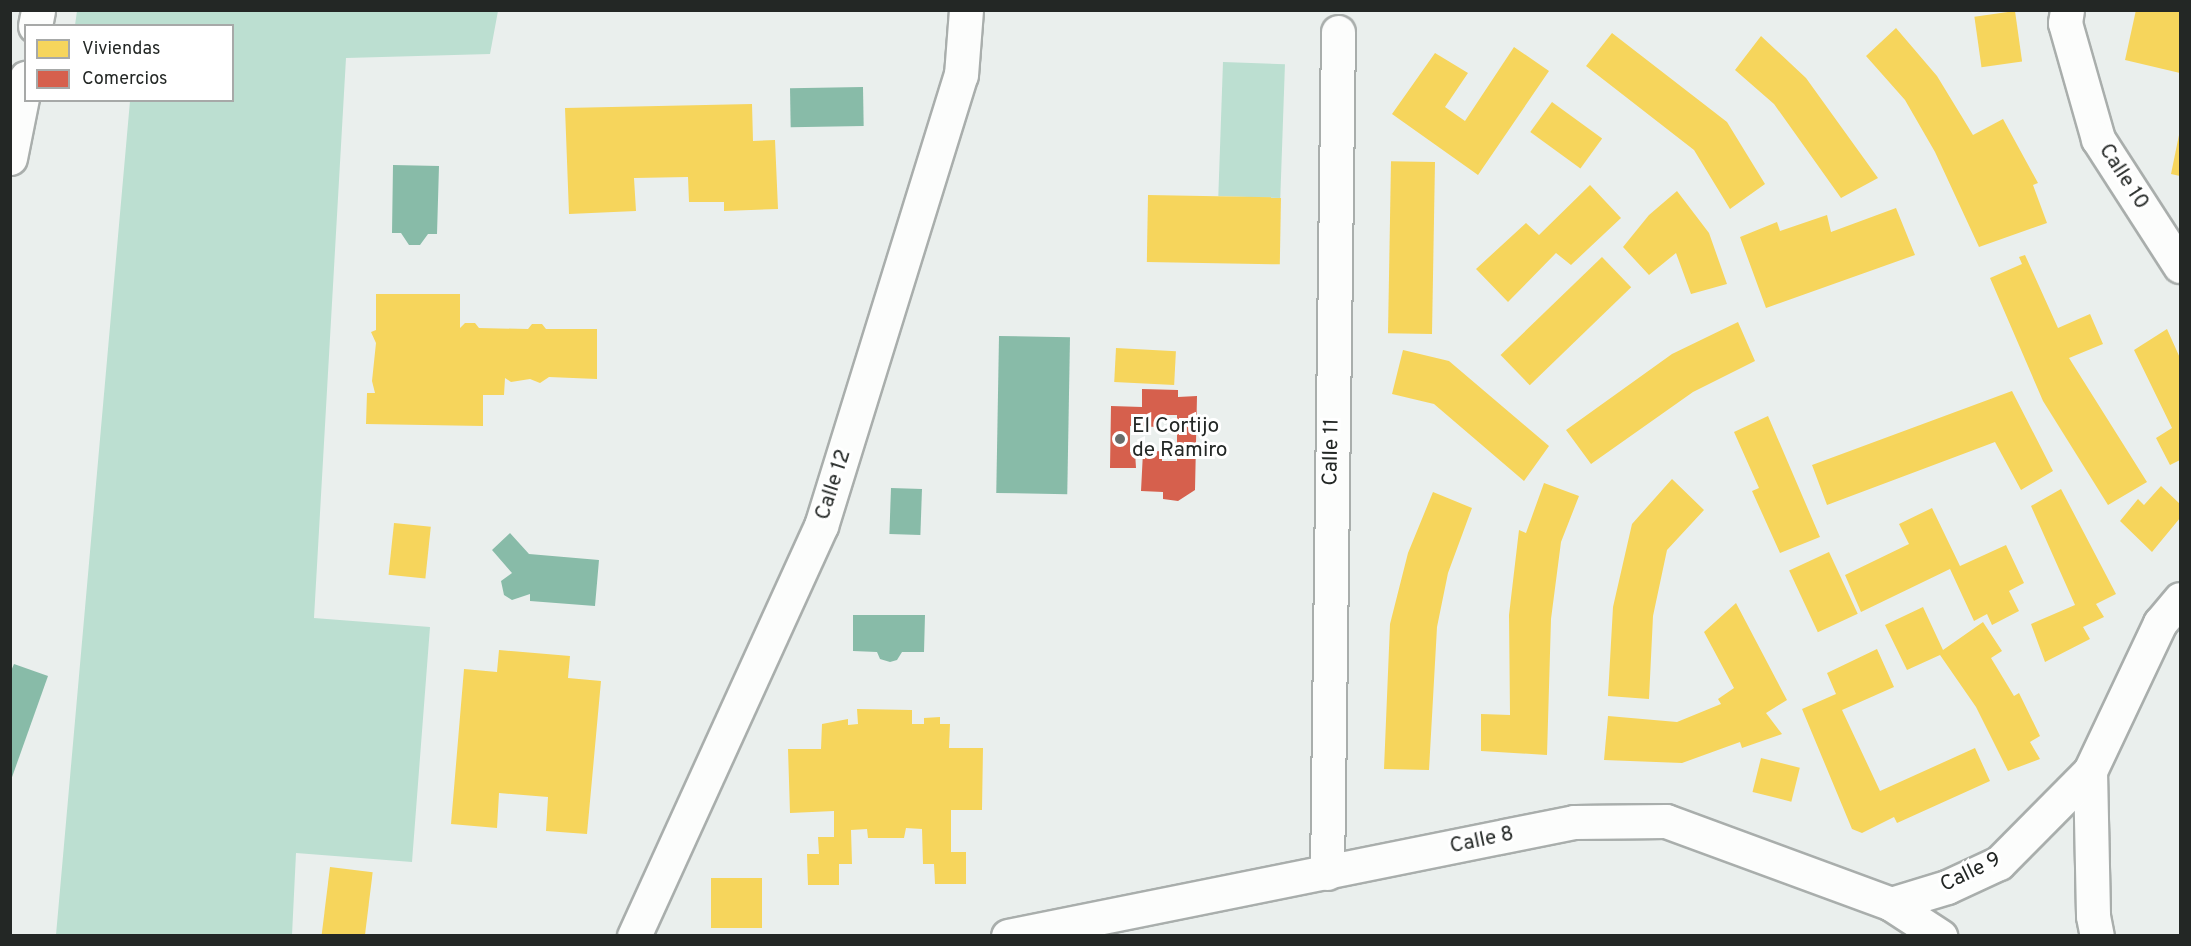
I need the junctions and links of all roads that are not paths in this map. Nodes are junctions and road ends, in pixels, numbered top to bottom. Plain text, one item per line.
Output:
1 (966, 10) edge
2 (2067, 10) edge
3 (1338, 32) dead end
4 (24, 88) edge
5 (10, 158) edge
6 (2181, 266) edge
7 (2181, 599) edge
8 (2090, 771) junction
9 (1327, 873) junction
10 (1891, 904) junction
11 (634, 936) edge
12 (1008, 936) edge
13 (1940, 936) edge
14 (2097, 936) edge

1 - 11 street, Calle 12
2 - 6 street, Calle 10
3 - 9 street, Calle 11
4 - 5 street
7 - 8 street, Calle 9
8 - 10 street, Calle 9
8 - 14 street, Calle 9
9 - 10 street, Calle 8
9 - 12 street, Calle 8
10 - 13 street, Calle 8

